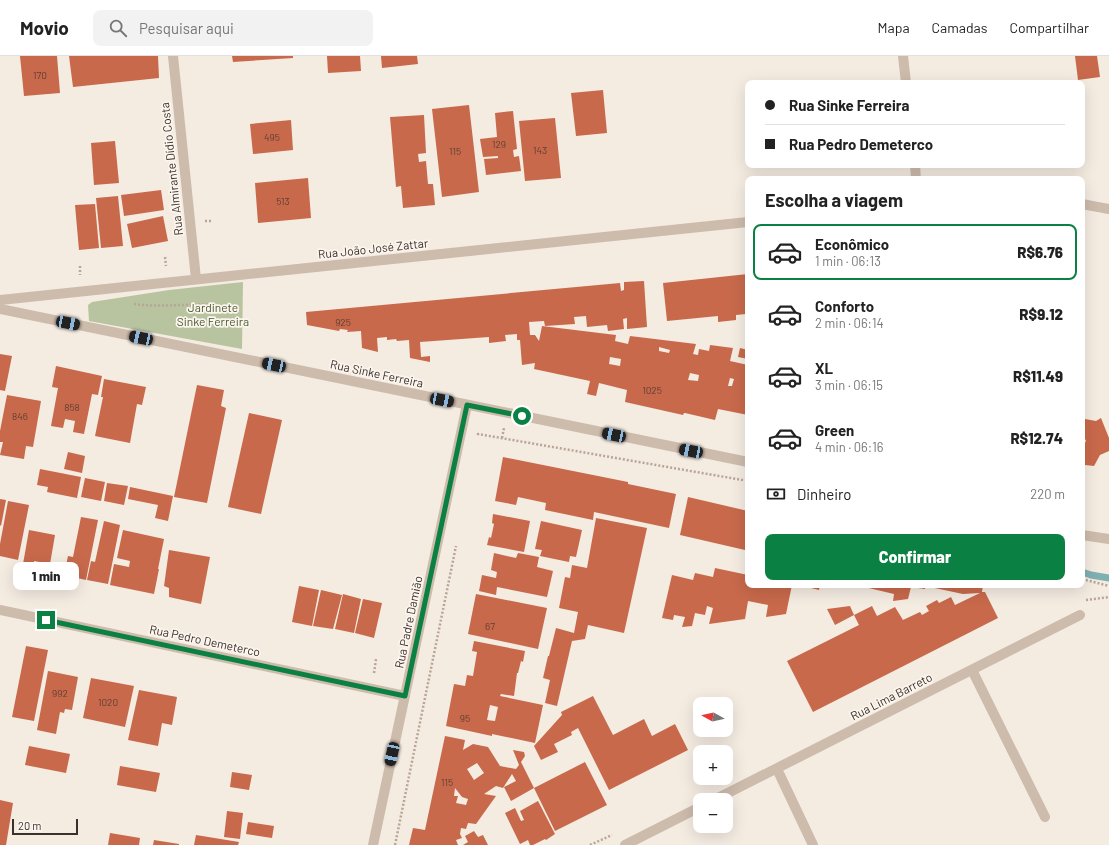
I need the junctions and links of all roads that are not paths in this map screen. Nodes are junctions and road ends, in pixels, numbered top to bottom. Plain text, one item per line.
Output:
1 (172, 56) edge
2 (903, 56) edge
3 (906, 80) edge
4 (1085, 205) edge
5 (1109, 209) edge
6 (745, 222) edge
7 (196, 279) junction
8 (0, 300) edge
9 (0, 309) edge
10 (467, 405) junction
11 (745, 461) edge
12 (1085, 535) edge
13 (1109, 539) edge
14 (0, 610) edge
15 (1080, 615) dead end
16 (972, 670) junction
17 (405, 696) junction
18 (777, 769) junction
19 (728, 793) edge
20 (693, 810) edge
21 (1046, 817) dead end
22 (373, 845) edge
23 (624, 845) edge
24 (813, 845) edge

1 - 7 street, Rua Almirante Dídio Costa
2 - 3 street
4 - 5 street
6 - 7 street, Rua João José Zattar
7 - 8 street, Rua João José Zattar
9 - 10 street, Rua Sinke Ferreira
10 - 11 street, Rua Sinke Ferreira
10 - 17 street, Rua Padre Damião
12 - 13 street
14 - 17 street, Rua Pedro Demeterco
15 - 16 street, Rua Lima Barreto
16 - 18 street, Rua Lima Barreto
16 - 21 street
17 - 22 street, Rua Padre Damião
18 - 19 street, Rua Lima Barreto
18 - 24 street
20 - 23 street

